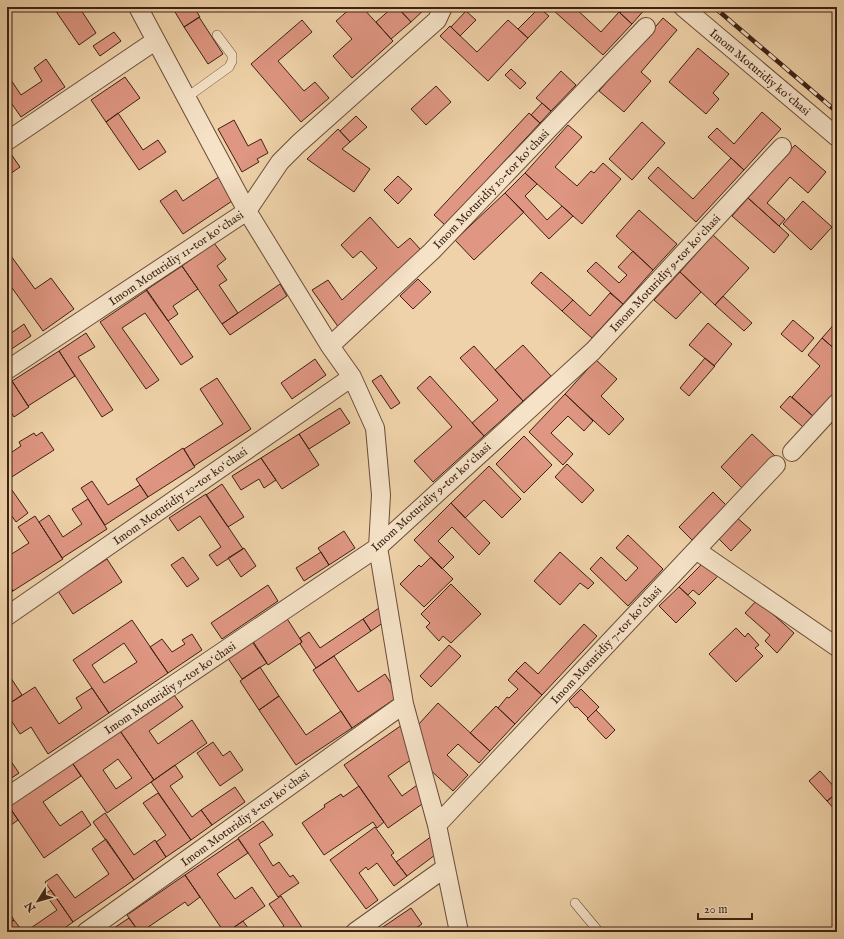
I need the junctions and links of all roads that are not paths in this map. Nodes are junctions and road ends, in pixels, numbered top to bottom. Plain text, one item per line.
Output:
1 (138, 7) edge
2 (443, 7) edge
3 (683, 7) edge
4 (646, 27) dead end
5 (217, 35) dead end
6 (155, 41) junction
7 (186, 98) junction
8 (837, 137) edge
9 (7, 141) edge
10 (782, 147) dead end
11 (247, 211) junction
12 (330, 346) junction
13 (7, 370) edge
14 (352, 377) junction
15 (837, 403) edge
16 (792, 452) dead end
17 (776, 466) dead end
18 (378, 547) junction
19 (696, 550) junction
20 (7, 616) edge
21 (837, 647) edge
22 (404, 704) junction
23 (7, 798) edge
24 (437, 825) junction
25 (445, 868) junction
26 (575, 903) dead end
27 (86, 932) edge
28 (355, 932) edge
29 (459, 932) edge
30 (599, 932) edge

1 - 6 street
2 - 11 street, Imom Moturidiy 11-tor koʻchasi
3 - 8 street, Imom Moturidiy koʻchasi
4 - 12 street, Imom Moturidiy 10-tor koʻchasi
5 - 7 lane
6 - 7 street
6 - 9 street
7 - 11 street
10 - 18 street, Imom Moturidiy 9-tor koʻchasi
11 - 12 street
11 - 13 street, Imom Moturidiy 11-tor koʻchasi
12 - 14 street
14 - 18 street
14 - 20 street, Imom Moturidiy 10-tor koʻchasi
15 - 16 street
17 - 19 street, Imom Moturidiy 7-tor koʻchasi
18 - 22 street
18 - 23 street, Imom Moturidiy 9-tor koʻchasi
19 - 21 street
19 - 24 street, Imom Moturidiy 7-tor koʻchasi
22 - 24 street
22 - 27 street, Imom Moturidiy 8-tor koʻchasi
24 - 25 street
25 - 28 street
25 - 29 street
26 - 30 lane

